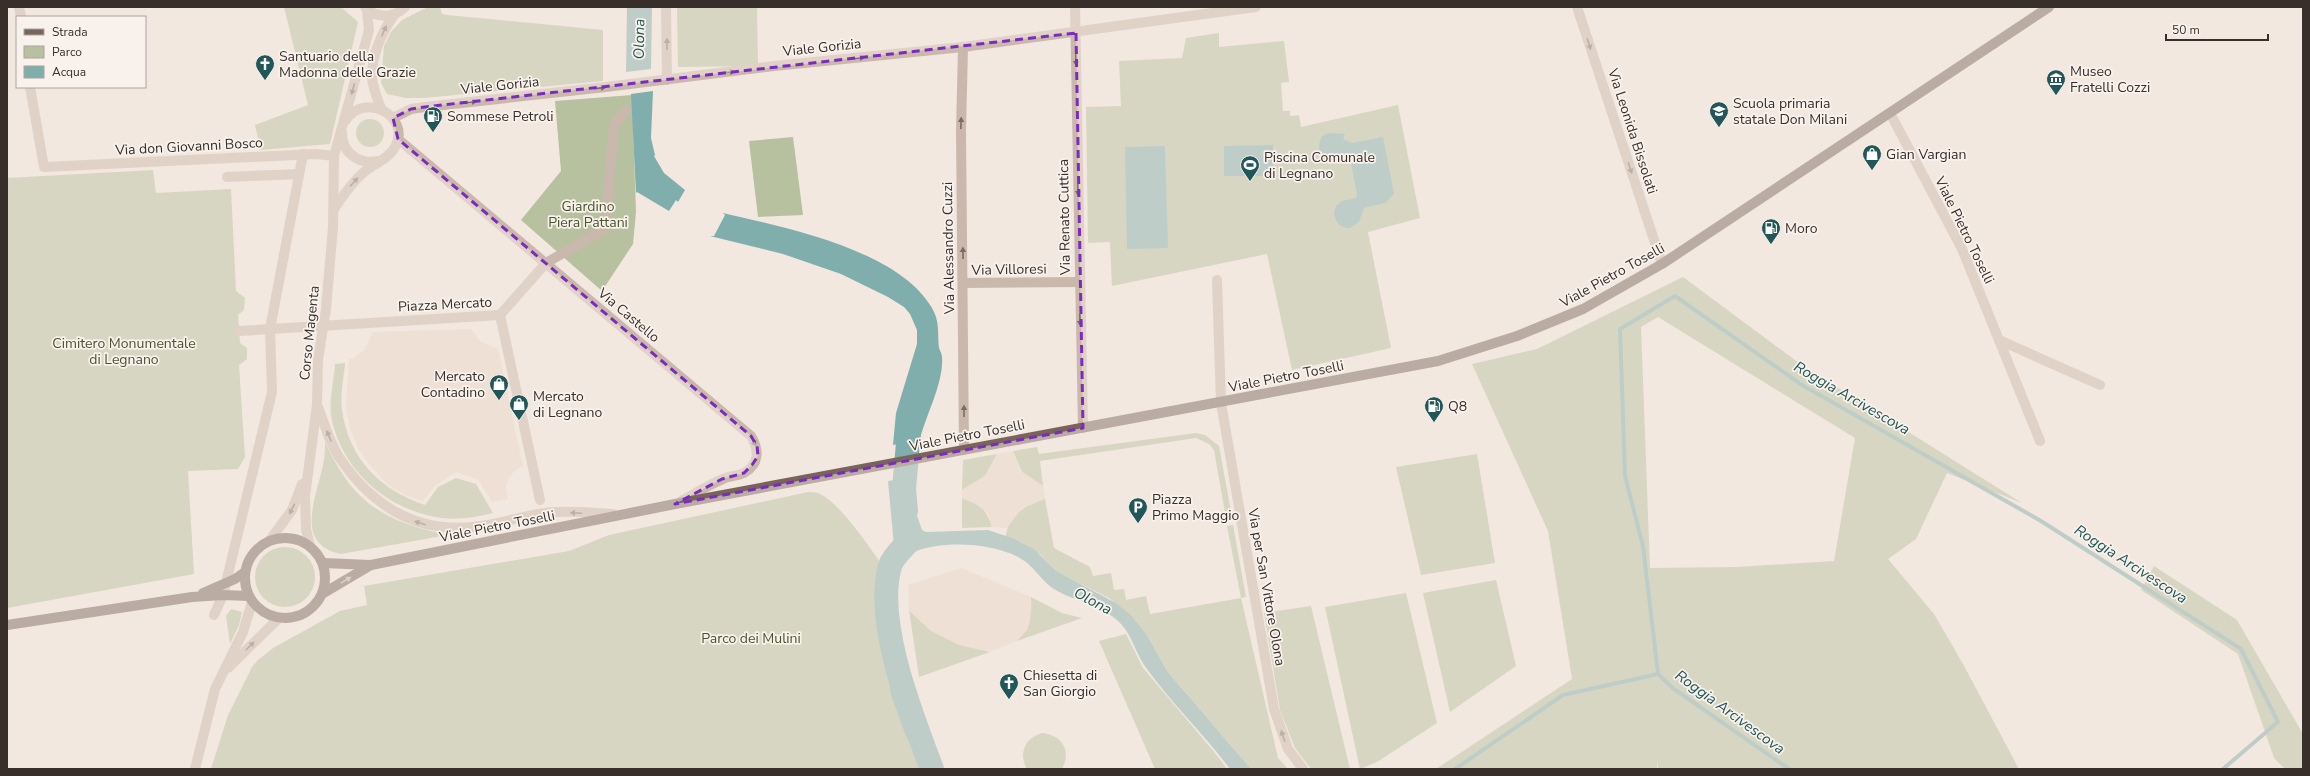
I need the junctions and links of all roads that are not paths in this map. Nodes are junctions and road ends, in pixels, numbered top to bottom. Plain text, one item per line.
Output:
1 (406, 7) edge
2 (666, 7) edge
3 (1075, 7) edge
4 (1256, 7) edge
5 (1577, 7) edge
6 (2049, 7) edge
7 (366, 8) edge
8 (1211, 9) edge
9 (395, 14) junction
10 (1076, 33) junction
11 (963, 47) junction
12 (667, 80) junction
13 (30, 88) edge
14 (381, 109) junction
15 (626, 110) dead end
16 (1890, 113) junction
17 (393, 118) junction
18 (343, 127) junction
19 (398, 139) junction
20 (303, 154) junction
21 (334, 156) junction
22 (380, 161) junction
23 (299, 174) junction
24 (227, 177) dead end
25 (334, 209) junction
26 (546, 263) junction
27 (1662, 264) junction
28 (1217, 280) dead end
29 (1079, 282) junction
30 (963, 283) junction
31 (500, 315) junction
32 (323, 326) junction
33 (270, 329) junction
34 (239, 331) dead end
35 (1999, 340) junction
36 (2100, 385) dead end
37 (1221, 403) junction
38 (317, 405) junction
39 (1083, 428) junction
40 (2040, 441) dead end
41 (964, 450) junction
42 (310, 460) junction
43 (540, 500) dead end
44 (675, 504) junction
45 (629, 515) junction
46 (270, 540) junction
47 (310, 546) junction
48 (322, 563) junction
49 (371, 565) junction
50 (245, 572) junction
51 (226, 583) junction
52 (322, 594) junction
53 (223, 595) junction
54 (192, 597) junction
55 (251, 599) junction
56 (214, 615) dead end
57 (279, 618) junction
58 (7, 625) edge
59 (222, 674) junction
60 (195, 769) edge
61 (1304, 769) edge

1 - 9 street
12 -> 2 street
3 - 10 street, Via Renato Cuttica
4 - 8 street, Viale Gorizia
5 -> 27 street, Via Leonida Bissolati
6 - 16 main road, Viale Pietro Toselli
7 - 9 street, Corso Magenta
7 -> 18 street, Corso Magenta
8 - 10 street, Viale Gorizia
14 -> 9 street
10 - 11 street, Viale Gorizia
10 -> 29 street, Via Renato Cuttica
12 -> 11 street, Viale Gorizia
30 -> 11 street, Via Alessandro Cuzzi
17 -> 12 street, Viale Gorizia
13 - 20 street, Via don Giovanni Bosco
14 - 17 street
14 - 18 street, Corso Magenta
15 - 26 street
16 - 27 main road, Viale Pietro Toselli
16 - 35 street, Viale Pietro Toselli
17 - 19 street
18 - 21 street, Corso Magenta
18 - 22 street
19 - 22 street
19 - 26 street, Via Castello
20 - 21 street, Via don Giovanni Bosco
20 - 23 street
21 - 25 street, Corso Magenta
25 -> 22 street
23 - 24 street
23 - 33 street
25 - 32 street, Corso Magenta
26 - 31 street
26 -> 44 street, Via Castello
27 - 37 main road, Viale Pietro Toselli
28 - 37 street, Via per San Vittore Olona
29 - 30 street, Via Villoresi
29 -> 39 street, Via Renato Cuttica
41 -> 30 street, Via Alessandro Cuzzi
31 - 32 street, Piazza Mercato
31 - 43 street, Piazza Mercato
32 - 33 street, Piazza Mercato
32 - 38 street, Corso Magenta
33 - 34 street, Piazza Mercato
33 - 51 street
35 - 36 street
35 - 40 street, Viale Pietro Toselli
37 - 39 main road, Viale Pietro Toselli
61 -> 37 street, Via per San Vittore Olona
38 - 42 street, Corso Magenta
45 -> 38 street, Viale Pietro Toselli
39 - 41 main road, Viale Pietro Toselli
41 - 44 main road, Viale Pietro Toselli
42 -> 46 street, Corso Magenta
42 - 47 street, Corso Magenta
44 - 45 main road, Viale Pietro Toselli
45 - 49 main road, Viale Pietro Toselli
46 - 47 main road
46 - 50 main road
47 - 48 main road
48 - 49 main road, Viale Pietro Toselli
48 - 52 main road
52 -> 49 main road, Viale Pietro Toselli
50 - 51 main road
50 - 55 main road
51 - 53 street
51 - 54 main road
52 - 57 main road
53 - 54 main road
53 - 55 main road
53 - 56 street
54 - 58 main road
55 - 57 main road
55 - 59 street
59 -> 57 street
59 - 60 street

